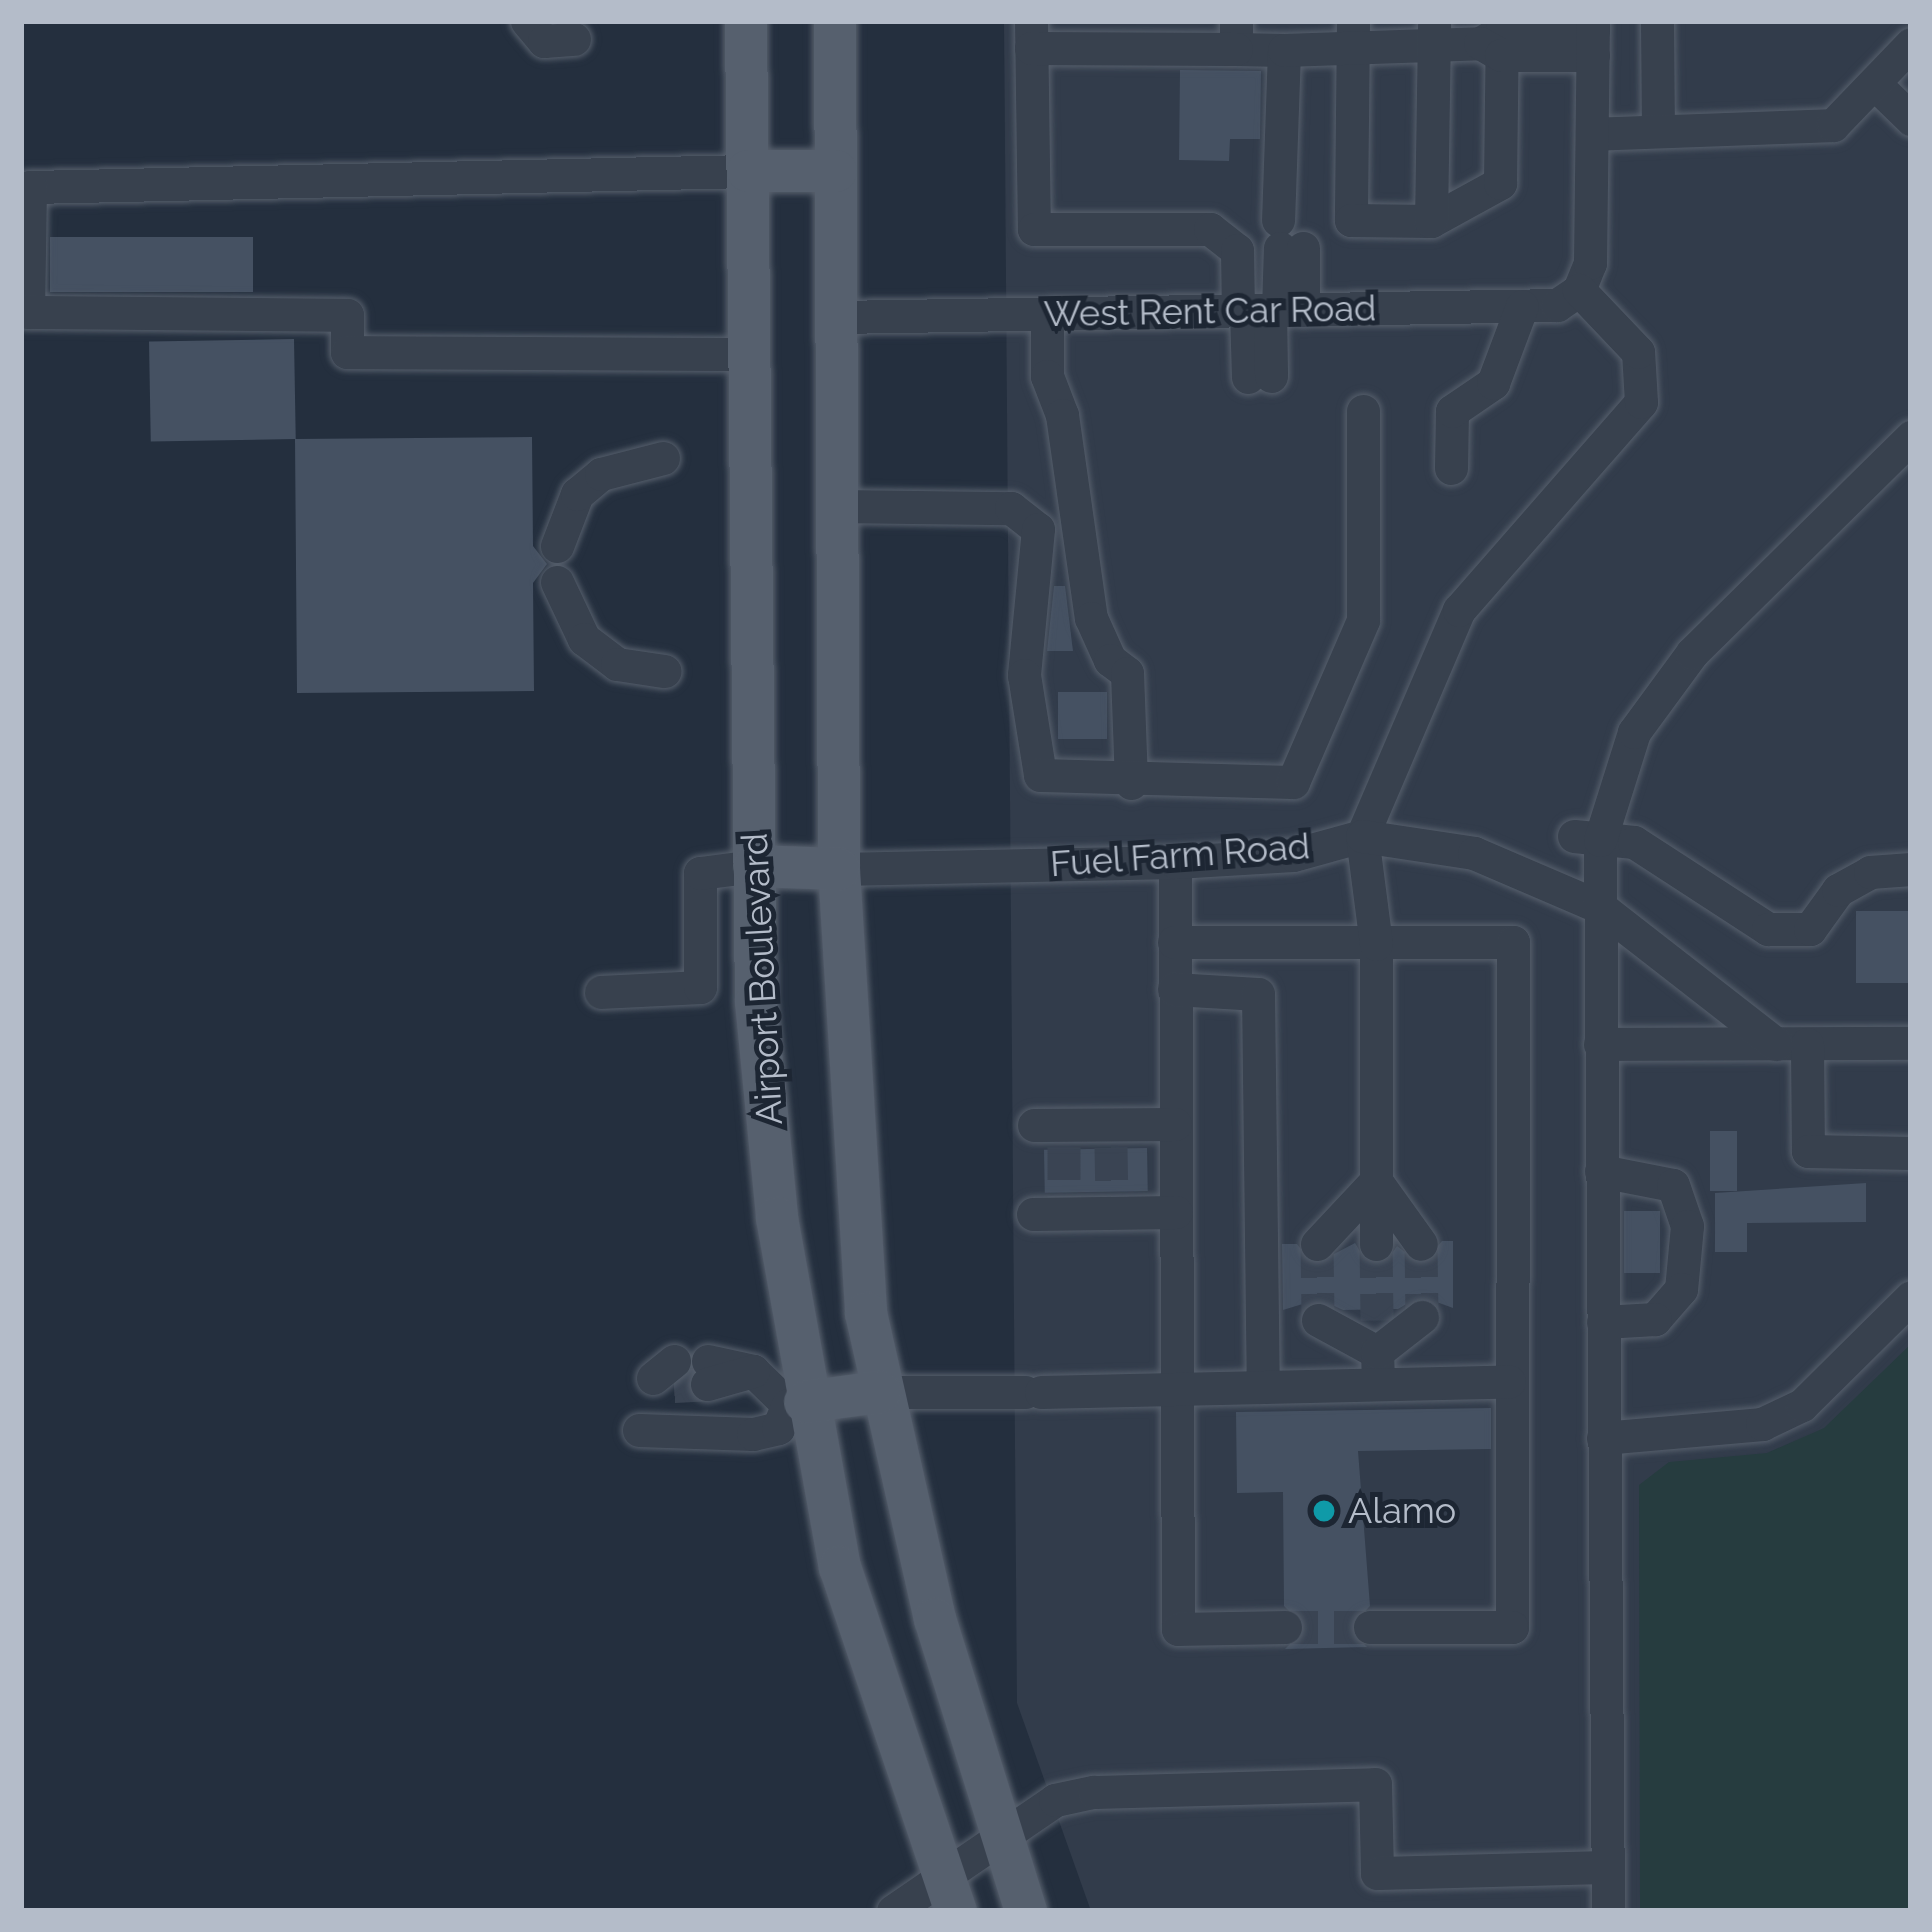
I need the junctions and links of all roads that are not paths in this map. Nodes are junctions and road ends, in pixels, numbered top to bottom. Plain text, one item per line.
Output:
1 (527, 21) edge
2 (746, 21) edge
3 (835, 21) edge
4 (1657, 21) edge
5 (1353, 31) edge
6 (1434, 32) edge
7 (1031, 34) edge
8 (1236, 35) edge
9 (1593, 35) edge
10 (1496, 37) edge
11 (574, 39) dead end
12 (1911, 44) edge
13 (1284, 50) junction
14 (1874, 83) junction
15 (1911, 119) edge
16 (1658, 131) junction
17 (1592, 134) junction
18 (836, 170) junction
19 (748, 171) junction
20 (1431, 221) junction
21 (1579, 290) junction
22 (1522, 306) junction
23 (1267, 310) junction
24 (24, 313) edge
25 (1047, 314) junction
26 (836, 317) junction
27 (752, 354) junction
28 (1260, 376) dead end
29 (1363, 411) dead end
30 (1901, 435) edge
31 (663, 458) dead end
32 (1451, 468) dead end
33 (836, 506) junction
34 (557, 546) dead end
35 (557, 582) dead end
36 (664, 671) dead end
37 (1131, 783) junction
38 (1363, 836) junction
39 (1587, 838) junction
40 (1174, 862) junction
41 (754, 866) junction
42 (839, 869) junction
43 (1911, 869) edge
44 (1600, 908) junction
45 (1174, 942) junction
46 (1376, 944) junction
47 (1174, 989) junction
48 (601, 992) dead end
49 (1911, 1043) edge
50 (1600, 1044) junction
51 (1792, 1044) junction
52 (1175, 1124) junction
53 (1054, 1132) dead end
54 (1911, 1154) edge
55 (1601, 1171) junction
56 (1376, 1181) junction
57 (1054, 1210) dead end
58 (1176, 1212) junction
59 (1317, 1244) tunnel mouth
60 (1376, 1244) tunnel mouth
61 (1421, 1244) tunnel mouth
62 (1911, 1297) edge
63 (1422, 1317) dead end
64 (1318, 1320) dead end
65 (1603, 1322) junction
66 (1377, 1352) junction
67 (691, 1373) tunnel mouth
68 (1509, 1381) junction
69 (1263, 1387) junction
70 (1177, 1388) junction
71 (880, 1392) junction
72 (797, 1404) junction
73 (639, 1430) dead end
74 (1604, 1438) junction
75 (1285, 1627) tunnel mouth
76 (1370, 1628) tunnel mouth
77 (998, 1838) junction
78 (1607, 1867) junction
79 (940, 1871) junction
80 (893, 1911) edge
81 (956, 1911) edge
82 (1026, 1911) edge
83 (1608, 1911) edge

1 - 11 street
2 - 19 main road, Airport Boulevard
3 - 18 main road
4 - 16 street
5 - 6 street
5 - 13 street
5 - 20 street
6 - 10 street
6 - 20 street
7 - 8 street
7 - 23 street
8 - 13 street
9 - 10 street
9 - 17 street
10 - 20 street
12 - 14 street
13 - 23 street
14 - 15 street
14 - 16 street
16 - 17 street
17 - 21 street
18 - 19 main road
18 - 26 main road
19 - 24 street
19 - 27 main road, Airport Boulevard
21 - 22 street, West Rent Car Road
21 - 38 street, Fuel Farm Road
22 - 23 street, West Rent Car Road
22 - 32 street
23 - 25 street, West Rent Car Road
23 - 28 street
24 - 27 street
25 - 26 street, West Rent Car Road
25 - 37 street
26 - 33 main road
27 - 41 main road, Airport Boulevard
29 - 37 street
30 - 39 street
31 - 34 street
33 - 37 street
33 - 42 main road
35 - 36 street
38 - 40 street, Fuel Farm Road
38 - 44 street
38 - 46 street
39 - 43 street
39 - 44 street
40 - 42 street, Fuel Farm Road
40 - 45 street
41 - 42 main road
41 - 48 street
41 - 72 main road, Airport Boulevard
42 - 71 main road
44 - 50 street
44 - 51 street
45 - 46 street
45 - 47 street
46 - 56 street
46 - 68 street
47 - 52 street
47 - 69 street
49 - 51 street
50 - 51 street
50 - 55 street
51 - 54 street
52 - 53 street
52 - 58 street
55 - 65 street
55 - 65 street
56 - 59 street
56 - 60 street
56 - 61 street
57 - 58 street
58 - 70 street
62 - 74 street
63 - 66 street
64 - 66 street
65 - 74 street
66 - 68 street
66 - 69 street
67 - 72 street
68 - 76 street
69 - 70 street
70 - 71 street
70 - 75 street
71 - 72 main road
71 - 77 main road
72 - 73 street
72 - 79 main road, Airport Boulevard
74 - 78 street
77 - 78 street
77 - 79 street
77 - 82 main road
78 - 83 street
79 - 80 street
79 - 81 main road, Airport Boulevard

